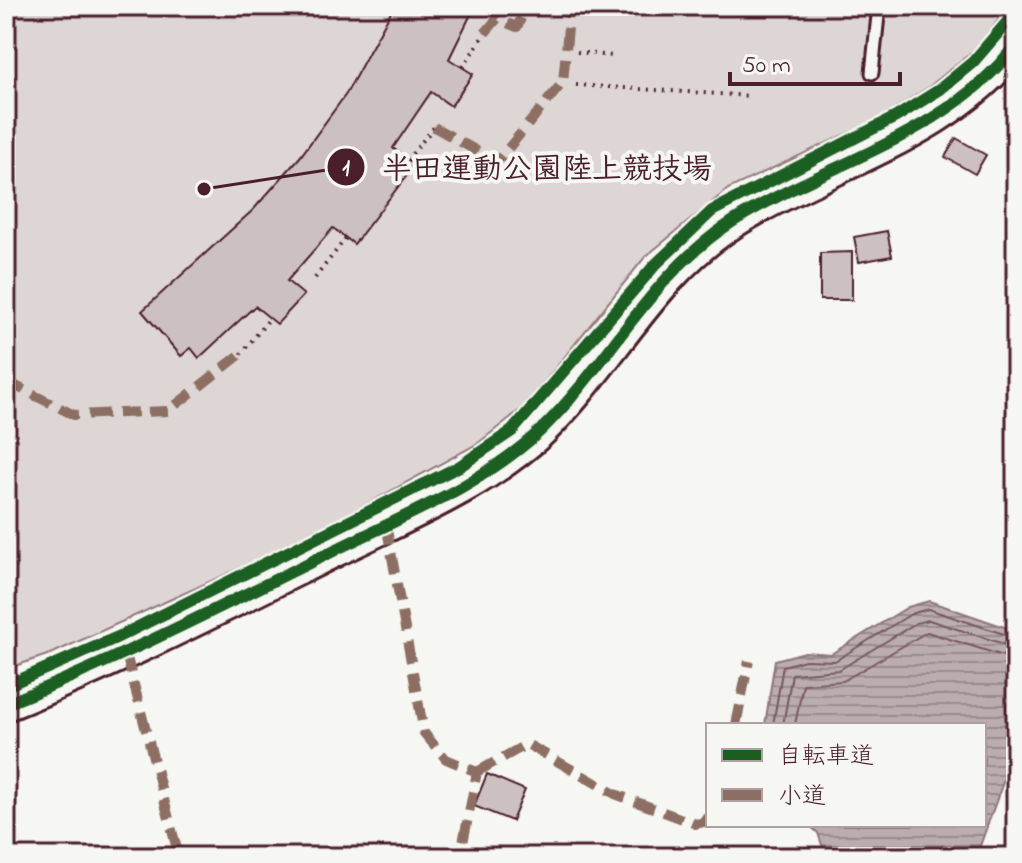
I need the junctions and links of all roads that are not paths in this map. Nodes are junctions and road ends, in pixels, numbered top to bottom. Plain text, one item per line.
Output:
1 (879, 6) edge
2 (1016, 44) edge
3 (872, 73) dead end
4 (6, 704) edge

1 - 3 lane
2 - 4 street

